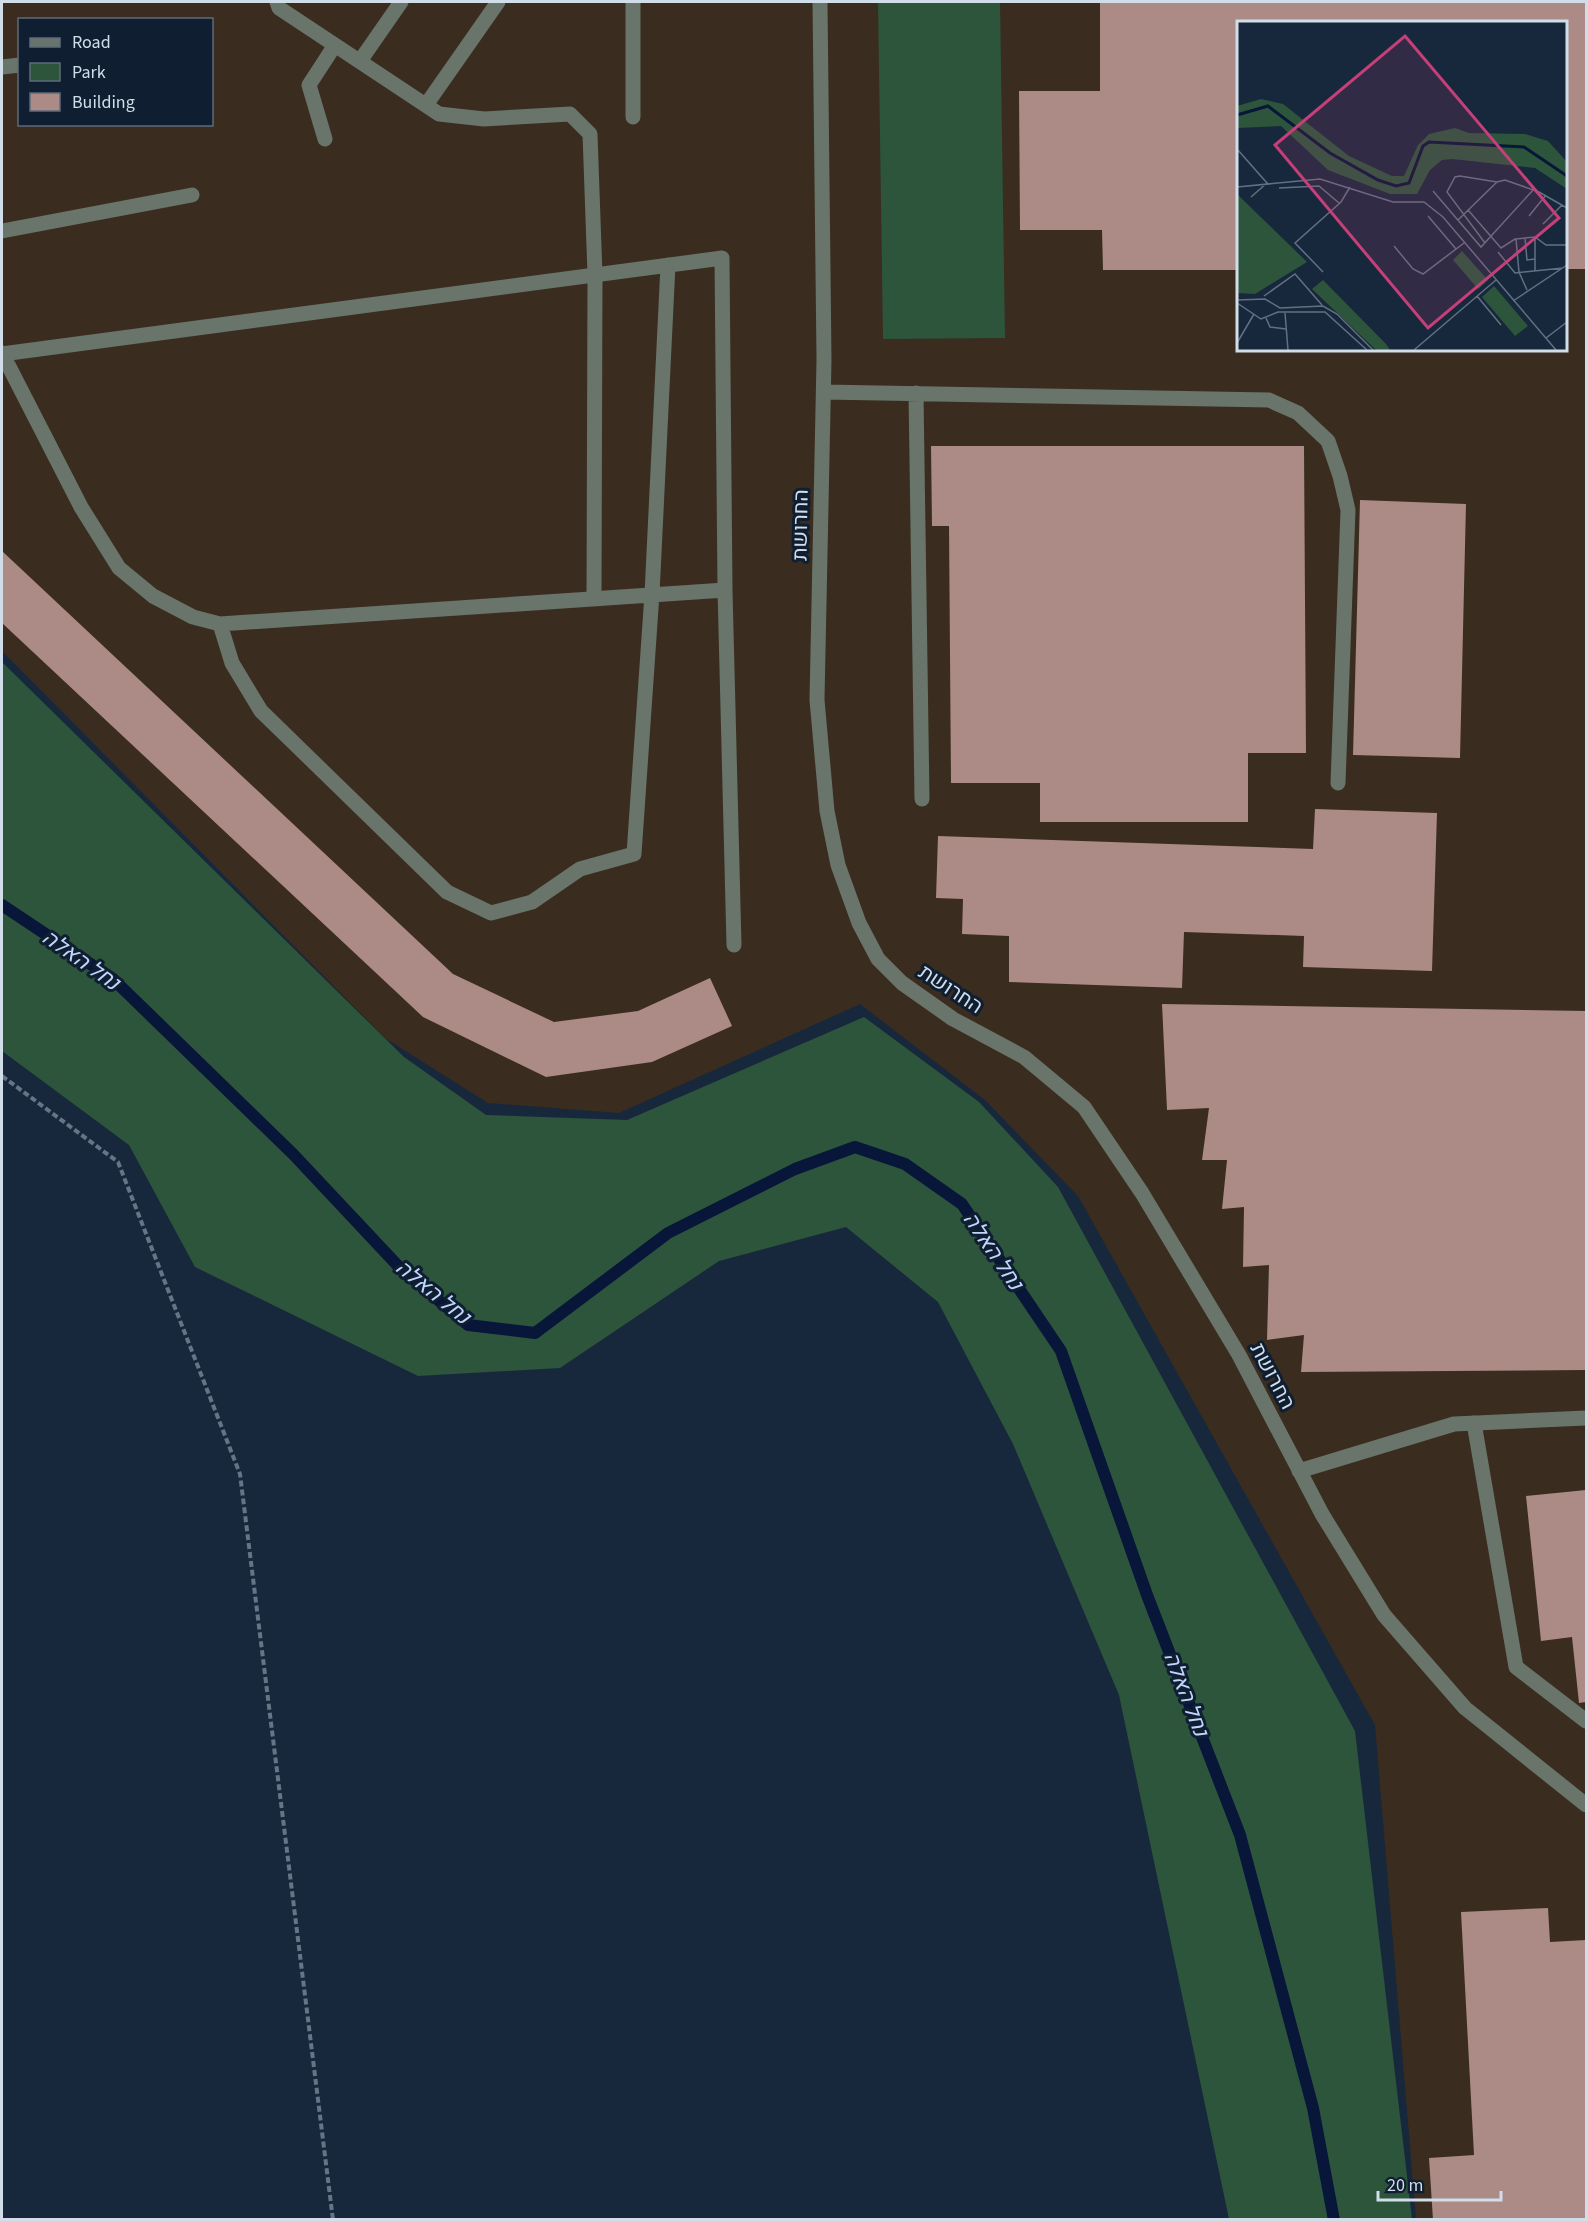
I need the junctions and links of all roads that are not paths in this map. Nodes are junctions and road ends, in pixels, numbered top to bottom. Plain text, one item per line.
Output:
1 (401, 2) edge
2 (498, 2) edge
3 (633, 2) edge
4 (820, 2) edge
5 (281, 4) edge
6 (335, 45) junction
7 (360, 62) junction
8 (18, 65) edge
9 (2, 67) edge
10 (426, 105) junction
11 (633, 117) dead end
12 (324, 139) dead end
13 (192, 195) dead end
14 (2, 231) edge
15 (668, 265) junction
16 (596, 275) junction
17 (2, 353) edge
18 (824, 392) junction
19 (916, 393) junction
20 (725, 590) junction
21 (652, 594) junction
22 (594, 599) junction
23 (220, 624) junction
24 (1338, 783) dead end
25 (922, 799) dead end
26 (734, 945) dead end
27 (1587, 1418) edge
28 (1474, 1423) junction
29 (1299, 1471) junction
30 (1587, 1721) edge
31 (1587, 1805) edge

1 - 7 street
2 - 10 street
3 - 11 street
4 - 18 street, החרושת
5 - 6 street
6 - 7 street
6 - 12 street
7 - 10 street
8 - 9 street
10 - 16 street
13 - 14 street
15 - 16 street
15 - 20 street
15 - 21 street
16 - 17 street
16 - 22 street
17 - 23 street
18 - 19 street
18 - 29 street, החרושת
19 - 24 street
19 - 25 street
20 - 21 street
20 - 26 street
21 - 22 street
21 - 23 street
22 - 23 street
27 - 28 street
28 - 29 street
28 - 30 street
29 - 31 street, החרושת

